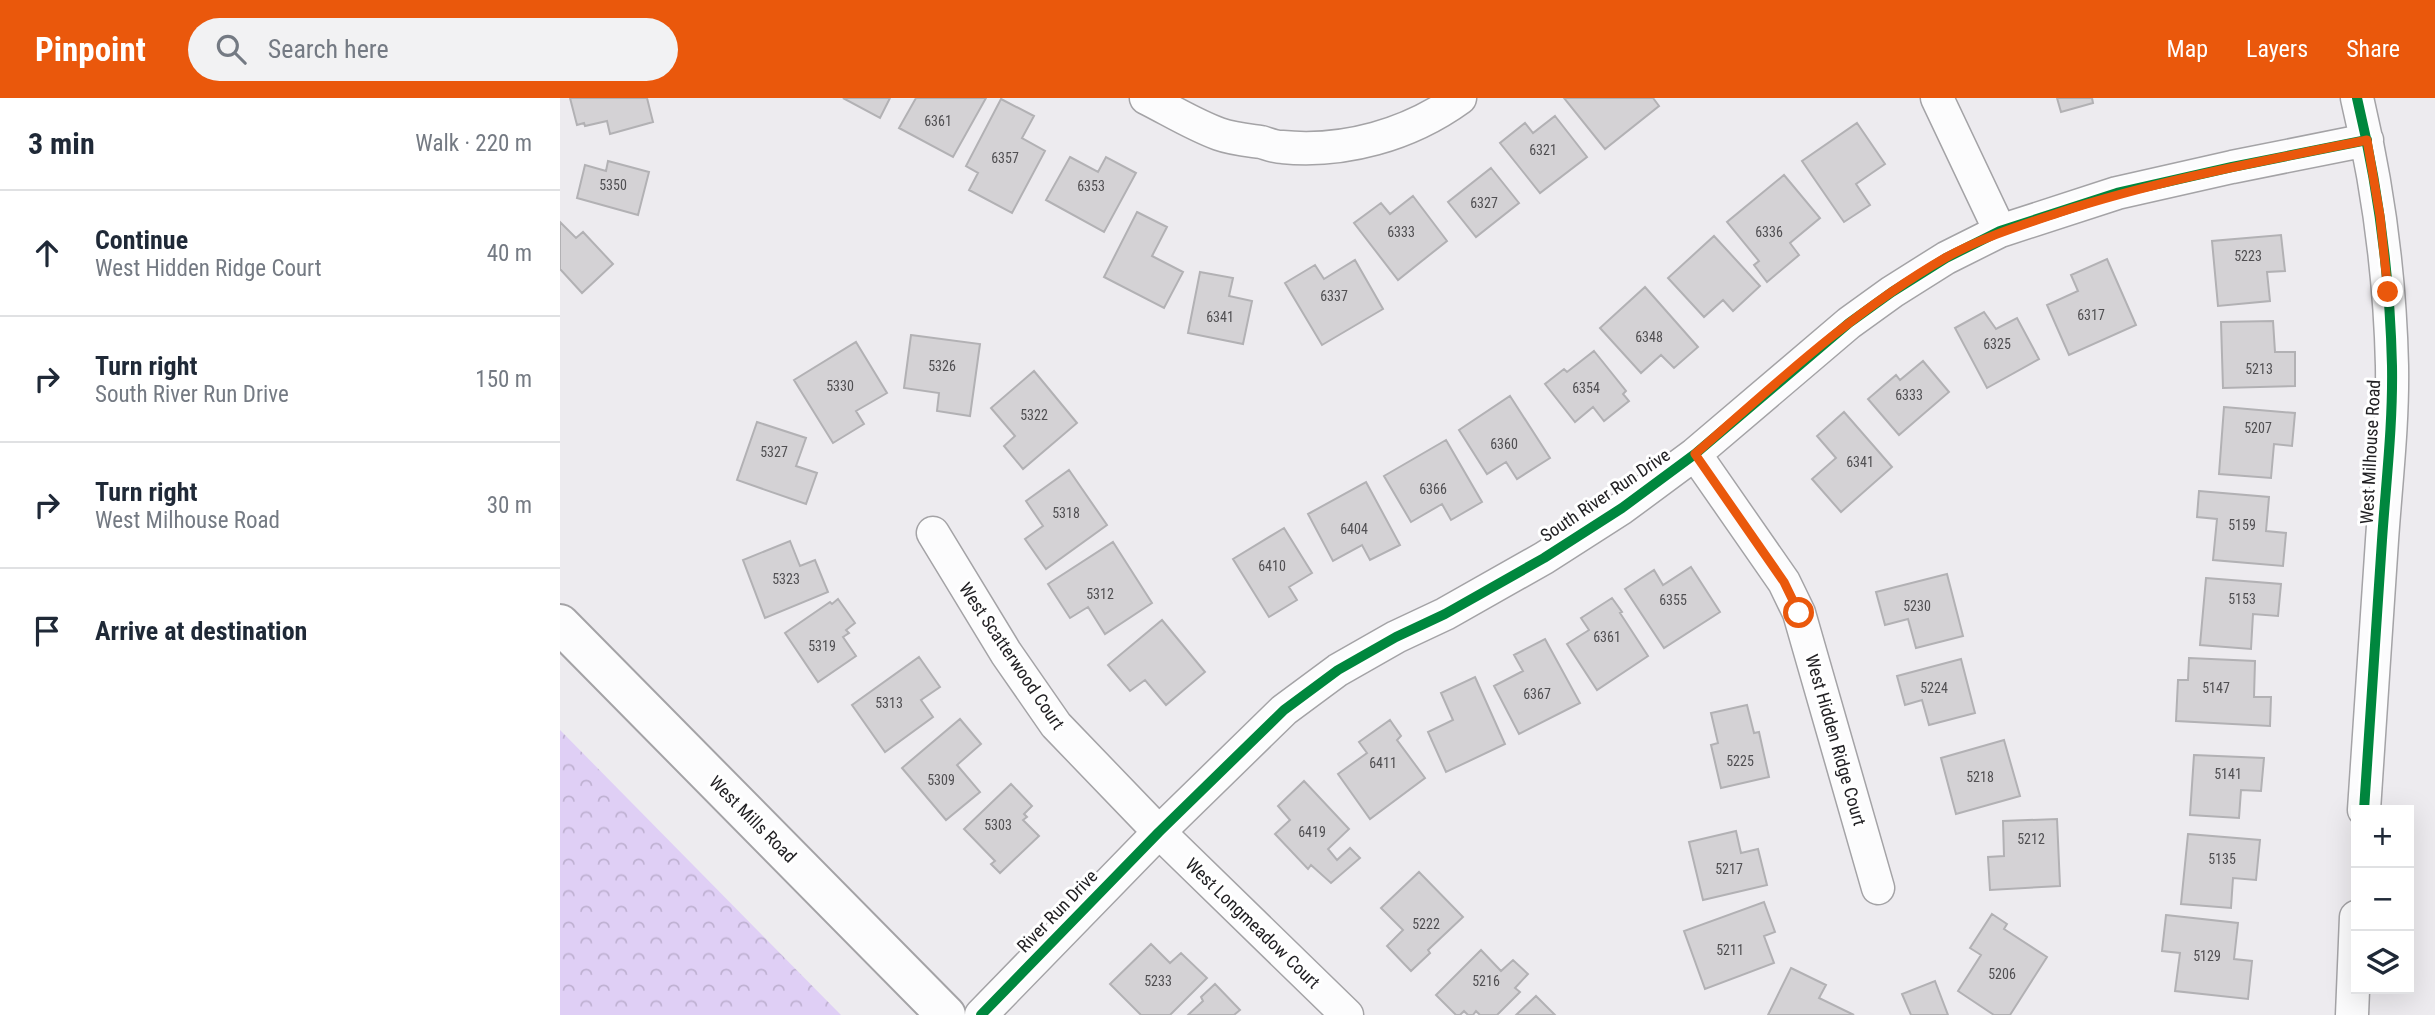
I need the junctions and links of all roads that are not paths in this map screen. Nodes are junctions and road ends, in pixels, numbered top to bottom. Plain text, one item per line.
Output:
1 (1146, 98) edge
2 (1460, 98) edge
3 (1937, 98) edge
4 (2357, 98) edge
5 (2367, 140) junction
6 (2000, 231) junction
7 (1695, 454) junction
8 (933, 533) dead end
9 (560, 624) edge
10 (2364, 805) edge
11 (1159, 832) junction
12 (1878, 888) dead end
13 (2355, 931) edge
14 (946, 1015) edge
15 (981, 1015) edge
16 (1347, 1015) edge
17 (2352, 1015) edge

1 - 2 street
3 - 6 street
4 - 5 street, West Milhouse Road
5 - 6 street, South River Run Drive
5 - 10 street, West Milhouse Road
6 - 7 street, South River Run Drive
7 - 11 street, South River Run Drive
7 - 12 street, West Hidden Ridge Court
8 - 11 street, West Scatterwood Court
9 - 14 street, West Mills Road
11 - 15 street, River Run Drive
11 - 16 street, West Longmeadow Court
13 - 17 street

